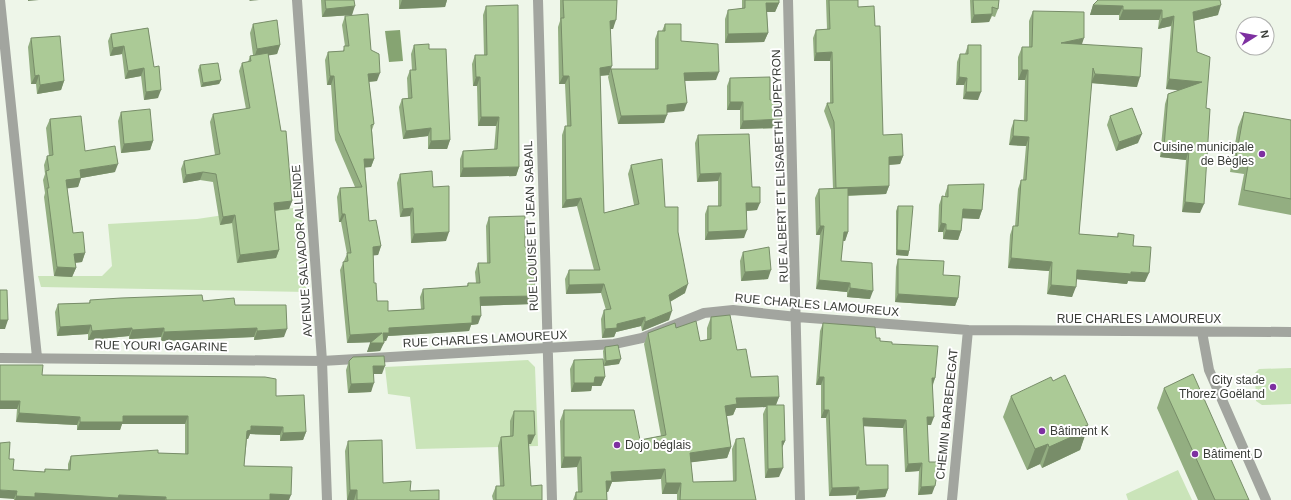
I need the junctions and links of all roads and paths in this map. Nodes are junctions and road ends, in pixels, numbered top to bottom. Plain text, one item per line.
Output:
1 (0, 0) edge
2 (297, 0) edge
3 (538, 0) edge
4 (788, 0) edge
5 (2, 43) edge
6 (797, 317) junction
7 (968, 330) junction
8 (1202, 332) junction
9 (1291, 332) edge
10 (548, 348) junction
11 (37, 357) junction
12 (0, 358) edge
13 (322, 361) junction
14 (327, 500) edge
15 (552, 500) edge
16 (800, 500) edge
17 (952, 500) edge
18 (1266, 500) edge

1 - 5 street
2 - 13 street, AVENUE SALVADOR ALLENDE
3 - 10 street, RUE LOUISE ET JEAN SABAIL
4 - 6 street, RUE ALBERT ET ELISABETH DUPEYRON
5 - 11 street
6 - 7 street, RUE CHARLES LAMOUREUX
6 - 10 street, RUE CHARLES LAMOUREUX
6 - 16 street, RUE ALBERT ET ELISABETH DUPEYRON
7 - 8 street, RUE CHARLES LAMOUREUX
7 - 17 street, CHEMIN BARBEDEGAT
8 - 9 street, RUE CHARLES LAMOUREUX
8 - 18 street
10 - 13 street, RUE CHARLES LAMOUREUX
10 - 15 street, RUE LOUISE ET JEAN SABAIL
11 - 12 street, RUE YOURI GAGARINE
11 - 13 street, RUE YOURI GAGARINE
13 - 14 street, AVENUE SALVADOR ALLENDE

